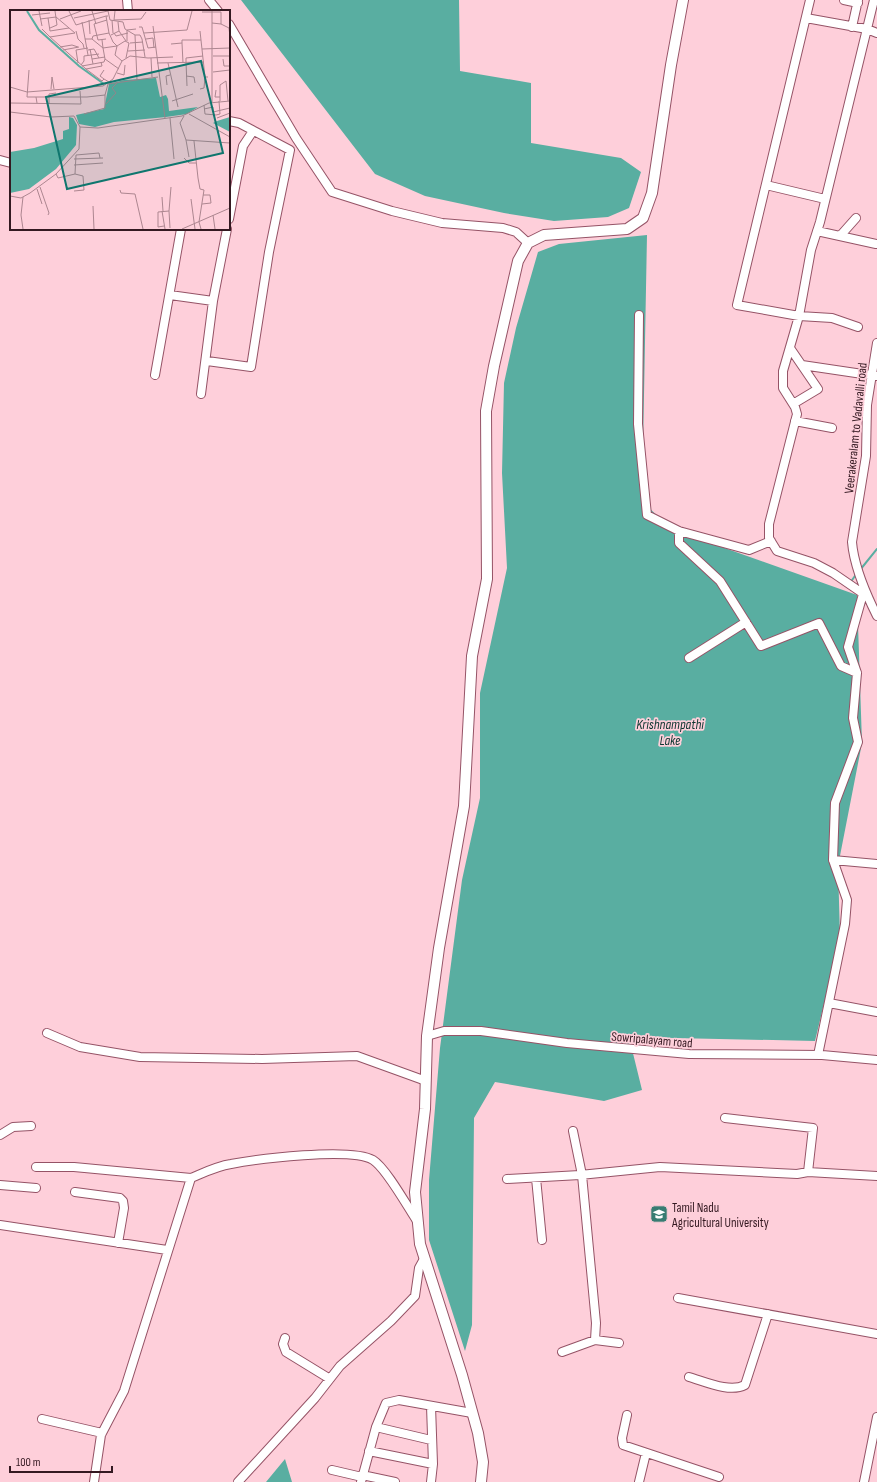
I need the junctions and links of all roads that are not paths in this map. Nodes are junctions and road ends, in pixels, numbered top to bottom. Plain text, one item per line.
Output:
1 (127, 0) edge
2 (209, 0) edge
3 (683, 0) edge
4 (810, 0) edge
5 (844, 0) edge
6 (874, 0) edge
7 (858, 1) edge
8 (128, 10) edge
9 (217, 10) edge
10 (806, 18) junction
11 (230, 25) edge
12 (852, 26) junction
13 (867, 29) junction
14 (877, 34) edge
15 (230, 121) edge
16 (253, 131) junction
17 (296, 138) junction
18 (290, 150) junction
19 (0, 160) edge
20 (10, 163) edge
21 (766, 185) junction
22 (824, 199) junction
23 (230, 214) edge
24 (856, 218) dead end
25 (181, 230) edge
26 (227, 230) edge
27 (817, 231) junction
28 (840, 236) junction
29 (528, 243) junction
30 (876, 244) dead end
31 (170, 295) junction
32 (213, 301) junction
33 (639, 316) dead end
34 (799, 316) junction
35 (858, 327) dead end
36 (877, 343) edge
37 (790, 348) junction
38 (207, 361) junction
39 (802, 365) junction
40 (155, 375) dead end
41 (874, 376) edge
42 (201, 394) dead end
43 (793, 404) junction
44 (795, 421) junction
45 (832, 428) dead end
46 (679, 532) junction
47 (771, 541) junction
48 (863, 594) junction
49 (875, 605) edge
50 (877, 616) edge
51 (746, 622) junction
52 (689, 658) dead end
53 (857, 673) junction
54 (833, 860) junction
55 (877, 864) edge
56 (829, 1003) junction
57 (877, 1012) edge
58 (47, 1032) dead end
59 (427, 1036) junction
60 (818, 1055) junction
61 (877, 1060) edge
62 (426, 1081) junction
63 (725, 1118) dead end
64 (31, 1126) dead end
65 (574, 1131) dead end
66 (0, 1135) edge
67 (36, 1167) dead end
68 (808, 1172) junction
69 (582, 1175) junction
70 (877, 1176) edge
71 (191, 1178) junction
72 (536, 1178) junction
73 (507, 1180) dead end
74 (0, 1185) edge
75 (36, 1188) dead end
76 (75, 1192) dead end
77 (417, 1221) junction
78 (0, 1225) edge
79 (542, 1240) dead end
80 (118, 1243) junction
81 (167, 1250) junction
82 (424, 1260) junction
83 (678, 1298) dead end
84 (768, 1314) junction
85 (877, 1334) edge
86 (285, 1338) dead end
87 (595, 1340) junction
88 (619, 1343) dead end
89 (562, 1352) dead end
90 (689, 1377) dead end
91 (330, 1379) junction
92 (430, 1406) junction
93 (472, 1413) junction
94 (627, 1415) dead end
95 (877, 1417) edge
96 (42, 1419) dead end
97 (376, 1427) junction
98 (102, 1433) junction
99 (431, 1440) junction
100 (370, 1450) junction
101 (646, 1453) junction
102 (433, 1464) junction
103 (332, 1470) dead end
104 (719, 1477) dead end
105 (362, 1478) edge
106 (384, 1481) edge
107 (94, 1482) edge
108 (238, 1482) edge
109 (395, 1482) edge
110 (431, 1482) edge
111 (481, 1482) edge
112 (639, 1482) edge
113 (864, 1482) edge

1 - 8 street
2 - 9 street
3 - 29 main road
4 - 10 street
5 - 7 street
6 - 13 street
7 - 12 street
10 - 12 street
10 - 21 street
11 - 17 street
12 - 13 street
13 - 14 street
13 - 22 street
15 - 16 street
16 - 18 street
16 - 23 street
17 - 18 street
17 - 29 street
18 - 38 street
19 - 20 street
21 - 22 street
21 - 34 street
22 - 27 street
24 - 28 street
25 - 31 street
26 - 32 street
27 - 28 street
27 - 34 street
28 - 30 street
29 - 59 main road
31 - 32 street
31 - 40 street
32 - 38 street
33 - 46 street
34 - 35 street
34 - 37 street
36 - 41 street, Veerakeralam to Vadavalli road
37 - 39 street
37 - 43 street
38 - 42 street
39 - 41 street
39 - 43 street
41 - 48 street, Veerakeralam to Vadavalli road
43 - 44 street
44 - 45 street
44 - 47 street
46 - 47 street
46 - 51 street
47 - 48 street
48 - 49 street, Veerakeralam to Vadavalli road
48 - 53 street
49 - 50 street, Veerakeralam to Vadavalli road
51 - 52 street
51 - 53 street
53 - 54 street
54 - 55 street
54 - 56 street
56 - 57 street
56 - 60 street
58 - 62 street
59 - 60 street, Sowripalayam road
59 - 62 main road
60 - 61 street, Sowripalayam road
62 - 77 main road
63 - 68 street
64 - 66 street
65 - 69 street
67 - 71 street
68 - 69 street
68 - 70 street
69 - 72 street
69 - 87 street
71 - 77 street
71 - 81 street
72 - 73 street
72 - 79 street
74 - 75 street
76 - 80 street
77 - 82 main road
78 - 80 street
80 - 81 street
81 - 98 street
82 - 91 street
82 - 93 main road
83 - 84 street
84 - 85 street
84 - 90 street
86 - 91 street
87 - 88 street
87 - 89 street
91 - 108 street
92 - 93 street
92 - 97 street
92 - 99 street
93 - 111 main road
94 - 101 street
95 - 113 street
96 - 98 street
97 - 99 street
97 - 100 street
98 - 107 street
99 - 102 street
100 - 102 street
100 - 105 street
101 - 104 street
101 - 112 street
102 - 110 street
103 - 105 street
105 - 106 street
106 - 109 street

